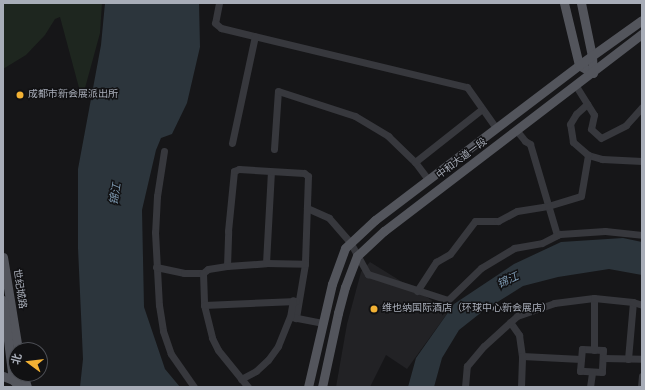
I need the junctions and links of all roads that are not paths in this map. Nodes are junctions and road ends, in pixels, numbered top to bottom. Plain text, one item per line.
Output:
1 (219, 3) edge
2 (564, 3) edge
3 (580, 3) edge
4 (642, 20) edge
5 (642, 34) edge
6 (255, 36) junction
7 (592, 56) junction
8 (579, 65) junction
9 (593, 73) junction
10 (576, 86) junction
11 (587, 104) junction
12 (642, 107) edge
13 (482, 109) junction
14 (496, 128) junction
15 (517, 131) junction
16 (232, 143) dead end
17 (274, 149) dead end
18 (164, 152) dead end
19 (588, 155) junction
20 (642, 161) edge
21 (416, 162) junction
22 (271, 172) junction
23 (428, 179) junction
24 (548, 206) junction
25 (307, 208) junction
26 (557, 235) junction
27 (642, 235) edge
28 (350, 242) junction
29 (358, 256) junction
30 (3, 257) edge
31 (266, 263) junction
32 (305, 264) junction
33 (227, 266) junction
34 (156, 267) junction
35 (203, 273) junction
36 (417, 291) junction
37 (594, 298) junction
38 (3, 300) edge
39 (296, 301) junction
40 (633, 302) junction
41 (204, 305) junction
42 (642, 305) edge
43 (293, 318) junction
44 (510, 322) junction
45 (323, 323) junction
46 (14, 325) junction
47 (7, 338) junction
48 (17, 342) edge
49 (3, 347) edge
50 (594, 350) junction
51 (522, 356) junction
52 (603, 358) junction
53 (581, 359) junction
54 (628, 359) junction
55 (642, 359) edge
56 (592, 372) junction
57 (3, 376) edge
58 (642, 376) edge
59 (241, 379) junction
60 (21, 386) edge
61 (194, 387) edge
62 (248, 387) edge
63 (308, 387) edge
64 (322, 387) edge
65 (465, 387) edge
66 (521, 387) edge
67 (590, 387) edge
68 (641, 387) edge

1 - 6 street
2 - 8 main road
3 - 7 main road
4 - 7 main road
5 - 9 main road, 中和大道一段
6 - 13 street
6 - 16 street
7 - 8 main road
7 - 9 main road
8 - 9 main road
8 - 14 main road
9 - 10 main road, 中和大道一段
10 - 11 street
10 - 15 main road, 中和大道一段
11 - 12 street
11 - 19 street
13 - 14 street
13 - 21 street
14 - 23 main road
15 - 24 street
15 - 29 main road, 中和大道一段
17 - 21 street
18 - 34 street
19 - 20 street
19 - 24 street
21 - 23 street
22 - 25 street
22 - 31 street
22 - 33 street
23 - 28 main road
24 - 26 street
24 - 36 street
25 - 28 street
25 - 32 street
26 - 27 street
26 - 36 street
28 - 29 street
28 - 45 main road
29 - 36 street
29 - 64 main road, 中和大道一段
30 - 46 main road, 世纪城路
31 - 32 street
31 - 33 street
32 - 39 street
33 - 35 street
34 - 35 street
34 - 61 street
35 - 41 street
37 - 40 street
37 - 44 street
37 - 50 street
38 - 47 main road
39 - 41 street
39 - 43 street
40 - 42 street
40 - 54 street
41 - 59 street
43 - 45 street
43 - 59 street
44 - 51 street
44 - 65 street
45 - 63 main road
46 - 47 main road
46 - 48 main road, 世纪城路
47 - 49 main road
47 - 60 main road
50 - 52 street
50 - 53 street
51 - 53 street
51 - 66 street
52 - 54 street
52 - 56 street
53 - 56 street
54 - 55 street
56 - 67 street
57 - 60 main road
58 - 68 street
59 - 62 street

